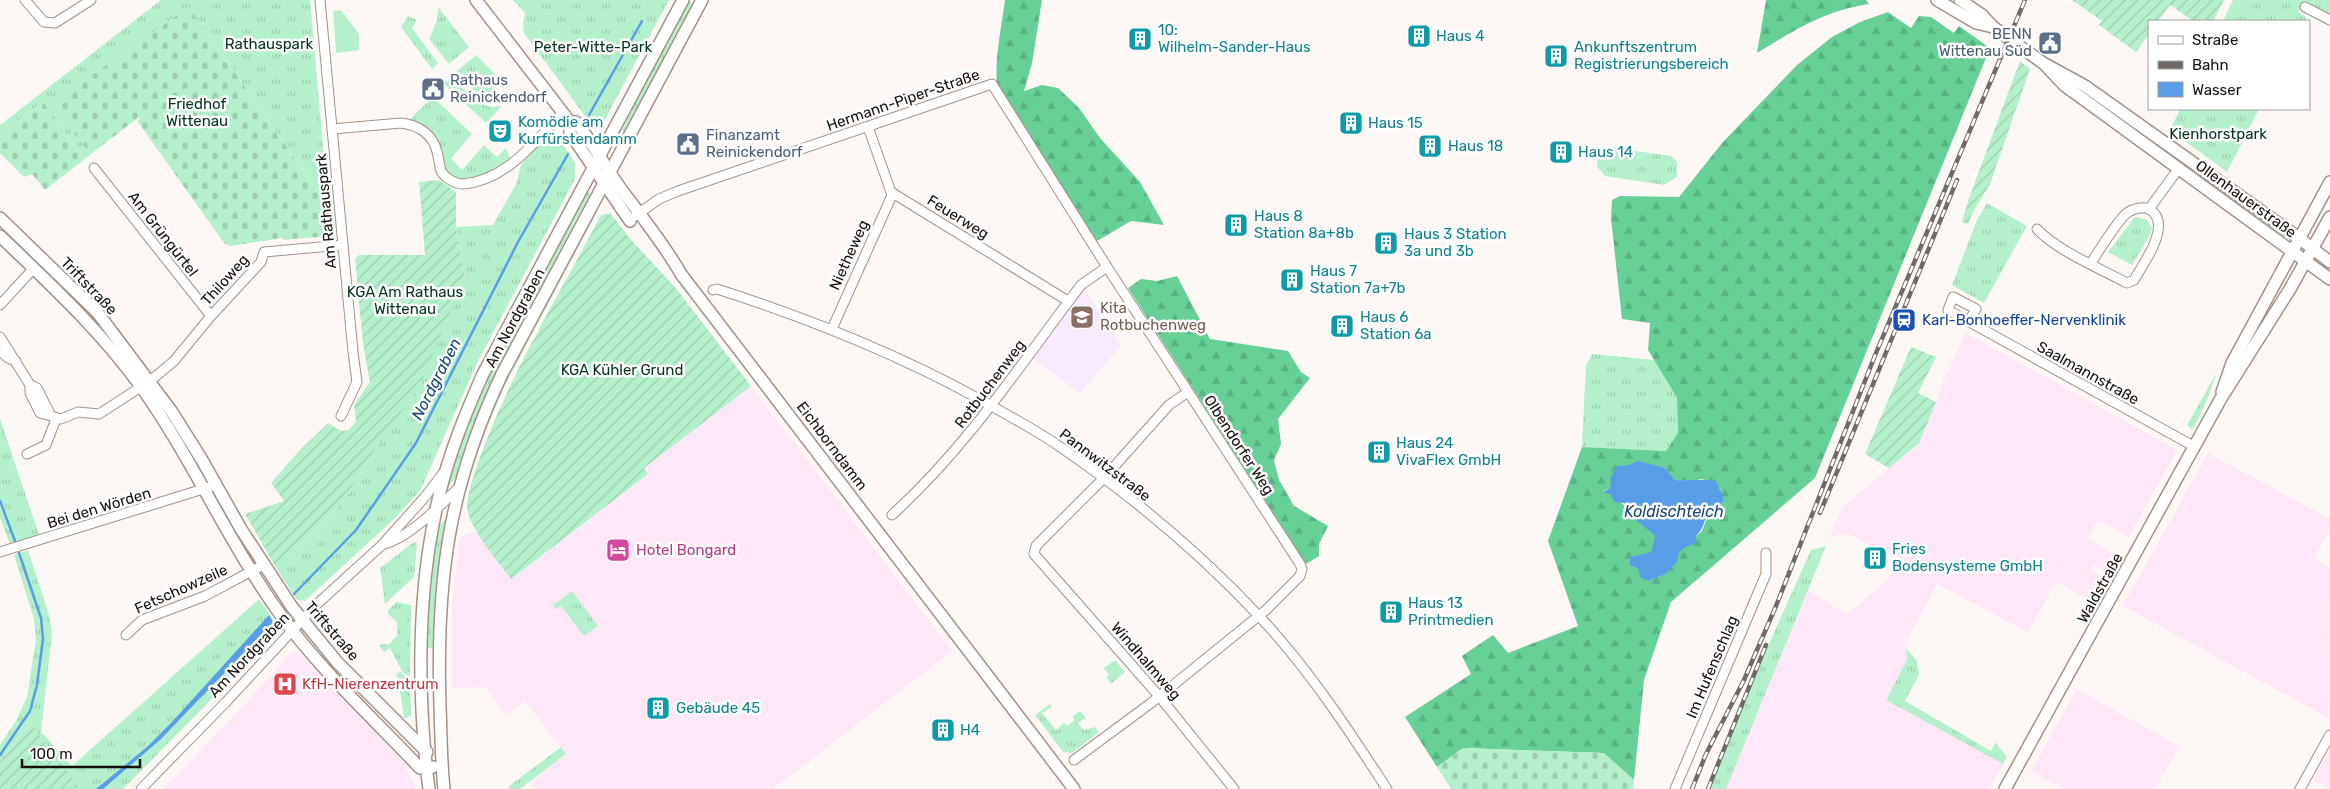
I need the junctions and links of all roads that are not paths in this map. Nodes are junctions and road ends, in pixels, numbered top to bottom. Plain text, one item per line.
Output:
1 (25, 0) edge
2 (91, 0) edge
3 (320, 0) edge
4 (476, 0) edge
5 (683, 0) edge
6 (702, 0) edge
7 (1937, 0) edge
8 (1960, 0) edge
9 (2305, 7) dead end
10 (2330, 20) edge
11 (1993, 27) junction
12 (992, 84) joint
13 (566, 118) junction
14 (868, 126) junction
15 (332, 129) junction
16 (613, 131) junction
17 (628, 139) junction
18 (600, 156) junction
19 (2182, 163) junction
20 (94, 168) dead end
21 (593, 168) junction
22 (610, 172) junction
23 (2330, 182) edge
24 (603, 184) junction
25 (893, 193) junction
26 (2149, 209) junction
27 (639, 213) junction
28 (2330, 217) edge
29 (0, 218) edge
30 (630, 222) joint
31 (2037, 229) dead end
32 (0, 236) edge
33 (2299, 238) junction
34 (343, 245) junction
35 (2313, 248) junction
36 (2292, 251) junction
37 (2306, 261) junction
38 (2330, 262) edge
39 (2091, 263) junction
40 (1107, 267) junction
41 (34, 268) junction
42 (2330, 278) edge
43 (713, 290) dead end
44 (1068, 301) junction
45 (0, 305) edge
46 (211, 316) junction
47 (1969, 321) dead end
48 (832, 329) junction
49 (0, 337) edge
50 (0, 351) edge
51 (16, 360) junction
52 (145, 384) junction
53 (1188, 392) junction
54 (2220, 400) junction
55 (991, 406) junction
56 (341, 416) dead end
57 (53, 417) junction
58 (2195, 447) junction
59 (27, 454) dead end
60 (447, 468) junction
61 (1103, 479) junction
62 (210, 487) junction
63 (459, 487) junction
64 (436, 511) junction
65 (892, 515) dead end
66 (382, 545) junction
67 (0, 552) edge
68 (1766, 553) dead end
69 (262, 564) junction
70 (251, 571) junction
71 (1259, 615) junction
72 (302, 620) junction
73 (292, 630) junction
74 (126, 635) dead end
75 (440, 692) junction
76 (423, 693) junction
77 (1159, 696) junction
78 (2330, 735) edge
79 (426, 751) junction
80 (1074, 760) dead end
81 (442, 765) junction
82 (426, 769) junction
83 (141, 789) edge
84 (429, 789) edge
85 (444, 789) edge
86 (1074, 789) edge
87 (1234, 789) edge
88 (1386, 789) edge
89 (1676, 789) edge
90 (2005, 789) edge
91 (2300, 789) edge

1 - 2 street
3 - 15 street, Am Rathauspark
4 - 13 main road, Eichborndamm
5 - 16 main road, Am Nordgraben
6 - 17 main road, Am Nordgraben
7 - 11 main road
8 - 11 main road
9 - 10 street
11 - 19 main road, Ollenhauerstraße
12 - 14 street, Hermann-Piper-Straße
12 - 40 street, Olbendorfer Weg
13 - 15 street
13 - 18 main road, Eichborndamm
13 - 21 main road, Eichborndamm
14 - 25 street
14 - 27 street, Hermann-Piper-Straße
15 - 34 street, Am Rathauspark
16 - 17 main road
16 - 18 main road, Am Nordgraben
17 - 22 main road, Am Nordgraben
18 - 21 main road, Am Nordgraben
18 - 22 main road, Eichborndamm
19 - 26 street
19 - 33 main road, Ollenhauerstraße
19 - 36 main road, Ollenhauerstraße
20 - 46 street, Am Grüngürtel
21 - 24 main road, Eichborndamm
21 - 60 main road, Am Nordgraben
22 - 24 main road, Am Nordgraben
22 - 27 main road, Eichborndamm
23 - 33 main road, Waldstraße
24 - 30 main road, Eichborndamm
24 - 63 main road, Am Nordgraben
25 - 44 street, Feuerweg
25 - 48 street, Nietheweg
26 - 39 street
26 - 39 street
27 - 30 street, Hermann-Piper-Straße
27 - 86 main road, Eichborndamm
28 - 35 main road, Waldstraße
29 - 52 main road, Triftstraße
31 - 39 street
32 - 41 main road, Triftstraße
33 - 35 main road, Ollenhauerstraße
33 - 36 main road, Waldstraße
34 - 46 street, Thiloweg
34 - 56 street, Am Rathauspark
35 - 37 main road, Waldstraße
35 - 38 main road, Ollenhauerstraße
36 - 37 main road, Ollenhauerstraße
36 - 54 main road, Waldstraße
37 - 42 main road, Ollenhauerstraße
37 - 54 main road, Waldstraße
40 - 44 street, Rotbuchenweg
40 - 53 street, Olbendorfer Weg
41 - 45 street
41 - 52 main road, Triftstraße
43 - 48 street, Pannwitzstraße
44 - 55 street, Rotbuchenweg
46 - 52 street, Thiloweg
47 - 58 street, Saalmannstraße
48 - 55 street, Pannwitzstraße
49 - 51 street
50 - 51 street
51 - 57 street
52 - 57 street, Thiloweg
52 - 62 main road, Triftstraße
53 - 61 street
53 - 71 street, Olbendorfer Weg
54 - 58 main road, Waldstraße
55 - 61 street, Pannwitzstraße
55 - 65 street, Rotbuchenweg
57 - 59 street
58 - 90 main road, Waldstraße
60 - 64 main road, Am Nordgraben
60 - 66 street, Am Nordgraben
61 - 71 street, Pannwitzstraße
61 - 77 street, Windhalmweg
62 - 67 street, Bei den Wörden
62 - 69 main road, Triftstraße
62 - 70 main road, Triftstraße
63 - 64 street, Am Nordgraben
63 - 75 main road
64 - 66 street, Am Nordgraben
64 - 76 main road
66 - 72 street, Am Nordgraben
68 - 89 street, Im Hufenschlag
69 - 70 street
69 - 72 main road, Triftstraße
70 - 73 main road, Triftstraße
70 - 74 street, Fetschowzeile
71 - 77 street, Olbendorfer Weg
71 - 88 street, Pannwitzstraße
72 - 73 street, Am Nordgraben
72 - 79 main road, Triftstraße
73 - 82 main road, Triftstraße
73 - 83 street, Am Nordgraben
75 - 76 main road
75 - 81 main road
76 - 79 main road
77 - 80 street, Olbendorfer Weg
77 - 87 street, Windhalmweg
78 - 91 street
79 - 81 main road, Triftstraße
79 - 82 main road
81 - 82 main road
81 - 85 main road
82 - 84 main road

